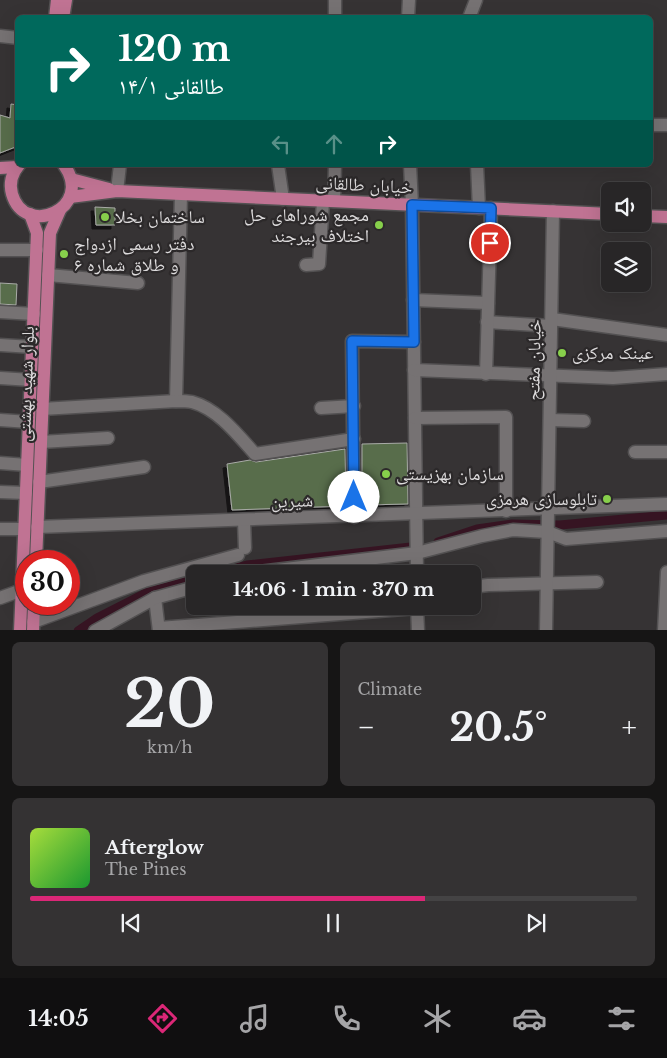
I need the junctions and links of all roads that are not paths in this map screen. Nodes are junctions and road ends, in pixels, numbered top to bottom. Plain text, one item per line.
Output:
1 (57, 0) edge
2 (66, 0) edge
3 (335, 0) edge
4 (409, 0) edge
5 (476, 0) edge
6 (54, 15) edge
7 (64, 15) edge
8 (335, 15) edge
9 (408, 15) edge
10 (470, 15) edge
11 (0, 36) edge
12 (15, 38) edge
13 (653, 125) edge
14 (667, 125) edge
15 (15, 166) edge
16 (18, 167) edge
17 (65, 167) edge
18 (120, 167) edge
19 (278, 167) edge
20 (335, 167) edge
21 (410, 167) edge
22 (476, 167) edge
23 (0, 168) edge
24 (71, 179) junction
25 (117, 191) junction
26 (181, 194) junction
27 (0, 196) edge
28 (70, 197) junction
29 (14, 199) junction
30 (283, 199) junction
31 (328, 201) junction
32 (412, 205) junction
33 (485, 208) junction
34 (60, 210) junction
35 (553, 212) junction
36 (30, 214) junction
37 (601, 214) edge
38 (651, 216) edge
39 (667, 217) edge
40 (0, 250) edge
41 (37, 250) junction
42 (306, 265) dead end
43 (48, 275) junction
44 (138, 283) dead end
45 (413, 300) junction
46 (488, 303) junction
47 (0, 312) edge
48 (34, 314) junction
49 (487, 322) junction
50 (552, 323) junction
51 (667, 335) edge
52 (414, 342) junction
53 (0, 345) edge
54 (32, 347) junction
55 (414, 370) junction
56 (486, 374) junction
57 (667, 374) edge
58 (551, 376) junction
59 (0, 378) edge
60 (31, 380) junction
61 (176, 401) junction
62 (354, 406) junction
63 (321, 408) dead end
64 (42, 409) junction
65 (415, 418) junction
66 (0, 420) edge
67 (550, 420) junction
68 (584, 421) dead end
69 (29, 422) junction
70 (108, 438) dead end
71 (354, 439) junction
72 (41, 442) junction
73 (635, 452) dead end
74 (667, 452) edge
75 (0, 462) edge
76 (27, 465) junction
77 (144, 467) dead end
78 (39, 482) junction
79 (0, 492) edge
80 (26, 493) junction
81 (667, 504) edge
82 (548, 510) junction
83 (506, 511) junction
84 (416, 514) junction
85 (354, 517) junction
86 (244, 521) junction
87 (31, 528) junction
88 (0, 529) edge
89 (667, 531) edge
90 (548, 532) junction
91 (28, 550) edge
92 (34, 550) edge
93 (417, 553) junction
94 (314, 565) edge
95 (417, 565) edge
96 (667, 572) edge
97 (596, 582) dead end
98 (546, 584) junction
99 (481, 586) edge
100 (186, 589) edge
101 (15, 593) edge
102 (0, 598) edge
103 (155, 598) junction
104 (21, 615) edge
105 (323, 615) edge
106 (417, 615) edge
107 (33, 626) edge
108 (159, 629) edge
109 (20, 630) edge
110 (95, 630) edge
111 (418, 630) edge
112 (546, 630) edge
113 (664, 630) edge

1 - 6 main road
2 - 7 main road
3 - 8 street
4 - 9 street
5 - 10 street
11 - 12 street
13 - 14 street
15 - 23 main road
16 - 29 main road
17 - 24 main road
18 - 25 street
19 - 30 street
20 - 31 street
21 - 32 street
22 - 33 street
24 - 25 main road
24 - 28 main road
25 - 26 main road, خیابان طالقانی
25 - 28 main road
26 - 30 main road, خیابان طالقانی
26 - 61 street
27 - 29 main road
28 - 34 main road, بلوار شهید بهشتی
29 - 36 main road
30 - 31 main road, خیابان طالقانی
31 - 32 main road, خیابان طالقانی
31 - 42 street
32 - 33 main road, خیابان طالقانی
32 - 45 street
33 - 35 main road, خیابان طالقانی
33 - 46 street
34 - 36 main road
34 - 43 main road, بلوار شهید بهشتی
35 - 37 main road, خیابان طالقانی
35 - 50 street, خیابان مفتح
36 - 41 main road, بلوار شهید بهشتی
38 - 39 main road
40 - 41 street
41 - 48 main road, بلوار شهید بهشتی
43 - 44 street
43 - 64 main road, بلوار شهید بهشتی
45 - 46 street
45 - 52 street
46 - 49 street
47 - 48 street
48 - 54 main road, بلوار شهید بهشتی
49 - 50 street
49 - 56 street
50 - 51 street
50 - 58 street, خیابان مفتح
52 - 55 street
52 - 62 street
53 - 54 street
54 - 60 main road, بلوار شهید بهشتی
55 - 56 street
55 - 65 street
56 - 58 street
57 - 58 street
58 - 67 street, خیابان مفتح
59 - 60 street
60 - 69 main road, بلوار شهید بهشتی
61 - 64 street
61 - 71 street
62 - 63 street
62 - 71 street
64 - 72 main road, بلوار شهید بهشتی
65 - 83 street
65 - 84 street
66 - 69 street
67 - 68 street
67 - 82 street, خیابان مفتح
69 - 76 main road, بلوار شهید بهشتی
70 - 72 street
71 - 85 street
72 - 78 main road, بلوار شهید بهشتی
73 - 74 street
75 - 76 street
76 - 80 main road, بلوار شهید بهشتی
77 - 78 street
78 - 87 main road, بلوار شهید بهشتی
79 - 80 street
80 - 87 main road, بلوار شهید بهشتی
81 - 82 street, شیرین
82 - 83 street, شیرین
82 - 90 street, خیابان مفتح
83 - 84 street, شیرین
84 - 85 street, شیرین
84 - 93 street
85 - 86 street, شیرین
86 - 87 street, شیرین
86 - 107 street
87 - 88 street, شیرین
87 - 91 main road, بلوار شهید بهشتی
87 - 92 main road, بلوار شهید بهشتی
89 - 90 street
90 - 93 street
90 - 98 street, خیابان مفتح
93 - 94 street
93 - 95 street
96 - 113 street
97 - 98 street
98 - 99 street
98 - 112 street, خیابان مفتح
100 - 103 street
101 - 102 street
103 - 108 street
103 - 110 street
104 - 109 main road, بلوار شهید بهشتی
105 - 108 street
106 - 111 street

